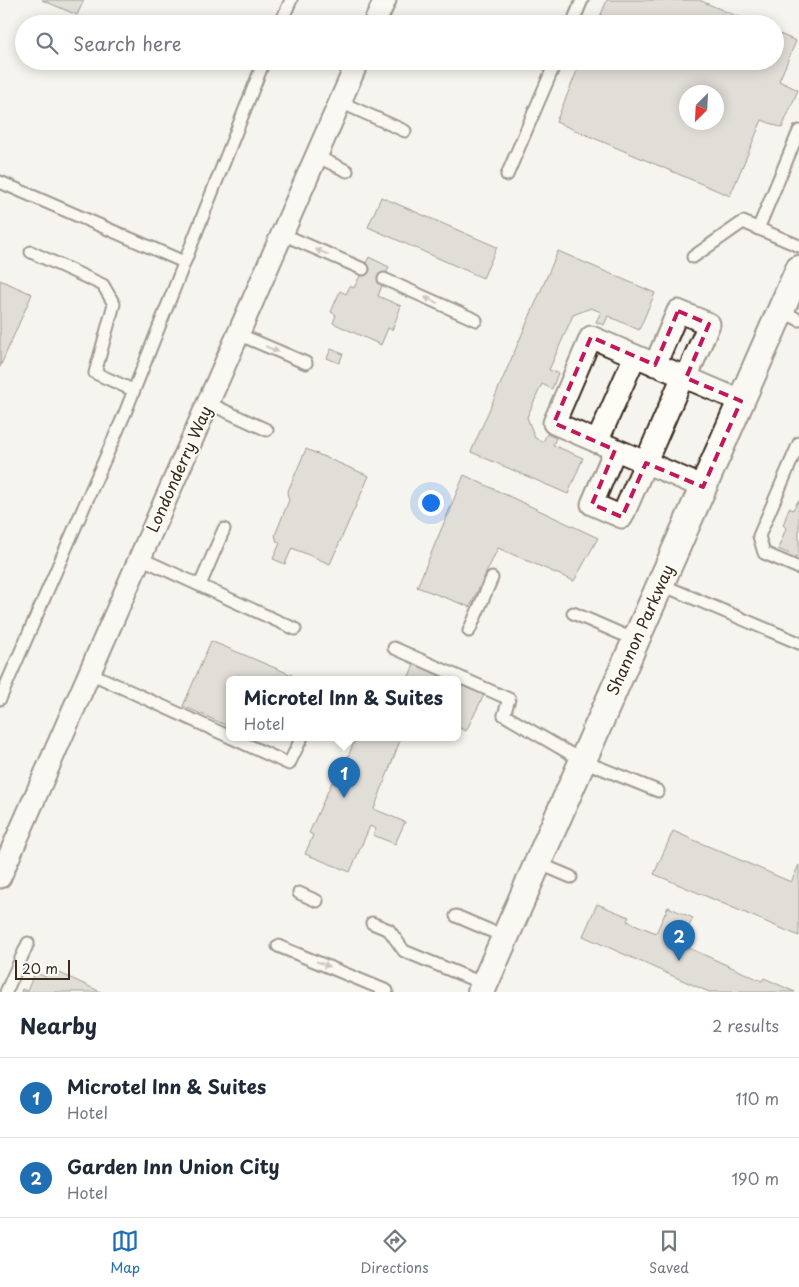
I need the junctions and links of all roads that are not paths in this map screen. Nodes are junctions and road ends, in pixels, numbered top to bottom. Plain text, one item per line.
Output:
1 (291, 0) edge
2 (385, 0) edge
3 (582, 0) edge
4 (284, 15) edge
5 (378, 15) edge
6 (576, 15) edge
7 (260, 70) edge
8 (354, 70) edge
9 (552, 70) edge
10 (340, 102) junction
11 (405, 130) dead end
12 (799, 131) edge
13 (316, 156) junction
14 (347, 171) dead end
15 (507, 175) dead end
16 (0, 182) edge
17 (758, 229) junction
18 (282, 234) junction
19 (799, 246) edge
20 (31, 252) dead end
21 (693, 257) dead end
22 (184, 262) junction
23 (799, 268) edge
24 (363, 269) dead end
25 (384, 279) dead end
26 (790, 315) edge
27 (476, 320) dead end
28 (238, 334) junction
29 (634, 356) junction
30 (306, 363) dead end
31 (656, 365) junction
32 (684, 377) junction
33 (133, 390) junction
34 (741, 402) junction
35 (208, 403) junction
36 (267, 430) dead end
37 (799, 443) edge
38 (606, 446) junction
39 (646, 463) junction
40 (702, 488) junction
41 (224, 529) dead end
42 (140, 558) junction
43 (799, 568) edge
44 (492, 578) dead end
45 (660, 584) junction
46 (200, 585) junction
47 (573, 613) dead end
48 (295, 629) dead end
49 (469, 631) dead end
50 (636, 640) junction
51 (799, 643) edge
52 (394, 648) dead end
53 (90, 673) junction
54 (457, 676) edge
55 (461, 678) edge
56 (0, 699) edge
57 (226, 735) edge
58 (239, 741) edge
59 (300, 741) edge
60 (583, 761) junction
61 (658, 791) dead end
62 (538, 863) junction
63 (0, 877) edge
64 (571, 877) dead end
65 (299, 893) dead end
66 (317, 901) dead end
67 (456, 916) dead end
68 (372, 923) dead end
69 (505, 937) junction
70 (28, 943) dead end
71 (278, 946) dead end
72 (483, 988) edge
73 (387, 991) edge
74 (6, 992) edge

1 - 4 lane
2 - 5 street
3 - 6 lane
7 - 22 lane
8 - 10 street, Londonderry Way
9 - 15 lane
10 - 11 lane
10 - 13 street, Londonderry Way
12 - 17 lane
13 - 14 lane
13 - 18 street, Londonderry Way
16 - 22 lane
17 - 19 lane
17 - 21 lane
24 -> 18 lane
18 - 28 street, Londonderry Way
20 - 33 lane
22 - 33 lane
23 - 26 street, Shannon Parkway
27 -> 25 lane
26 - 34 street, Shannon Parkway
28 -> 30 lane
28 - 35 street, Londonderry Way
29 - 31 street
29 - 38 street
29 - 38 street
31 - 32 street
31 - 32 street
32 - 34 street
32 - 39 street
33 - 56 lane
34 - 40 street, Shannon Parkway
35 - 36 lane
35 - 42 street, Londonderry Way
37 - 43 lane
38 - 39 street
38 - 39 street
39 - 40 street
40 - 45 street, Shannon Parkway
41 - 46 lane
42 - 46 lane
42 - 53 street, Londonderry Way
44 - 49 lane
45 - 50 street, Shannon Parkway
45 - 51 lane
46 - 48 lane
47 - 50 lane
50 - 60 street, Shannon Parkway
52 - 54 lane
53 - 57 lane
53 - 63 street, Londonderry Way
55 - 60 lane
58 - 59 lane
60 - 61 lane
60 - 62 street, Shannon Parkway
62 - 64 lane
62 - 69 street, Shannon Parkway
65 - 66 lane
67 - 69 lane
68 - 72 lane
69 - 72 street, Shannon Parkway
70 - 74 lane
71 -> 73 lane

